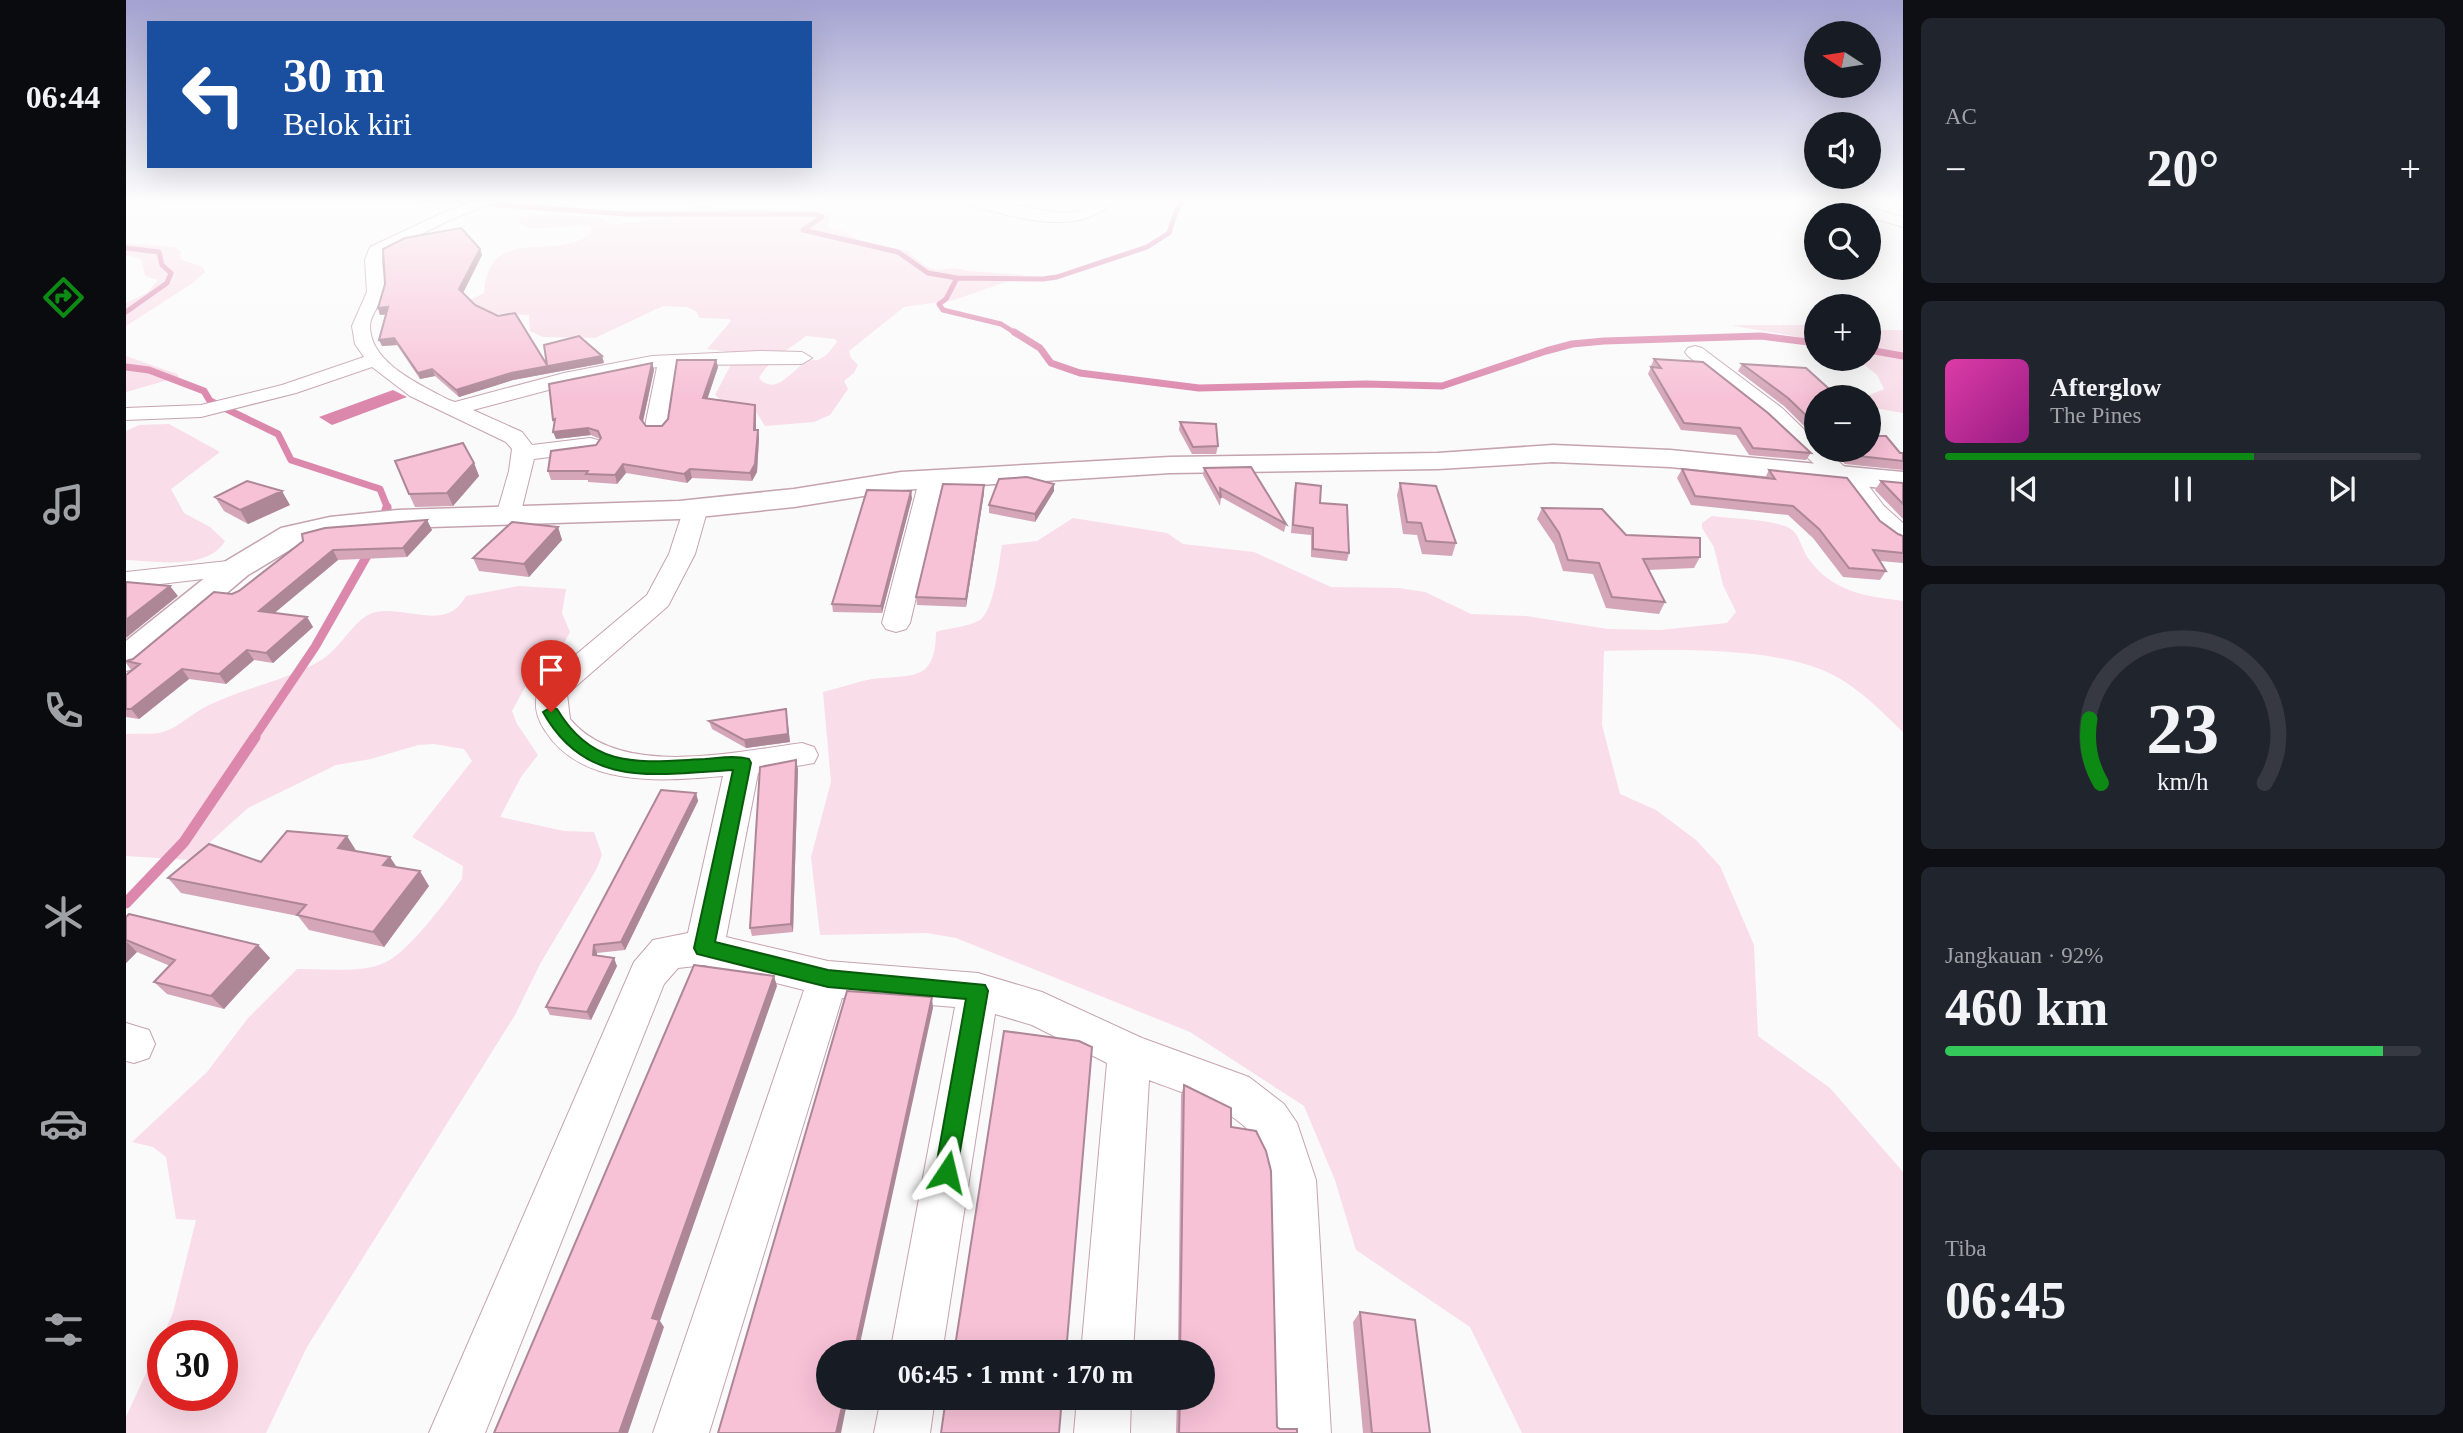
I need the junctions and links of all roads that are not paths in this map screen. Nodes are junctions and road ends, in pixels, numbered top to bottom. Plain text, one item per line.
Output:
1 (373, 266) edge
2 (1695, 352) dead end
3 (802, 358) dead end
4 (373, 360) junction
5 (668, 360) junction
6 (454, 409) junction
7 (175, 412) junction
8 (126, 414) edge
9 (656, 426) edge
10 (126, 427) edge
11 (590, 445) edge
12 (524, 453) junction
13 (1845, 476) junction
14 (930, 481) junction
15 (1903, 481) edge
16 (696, 508) junction
17 (508, 516) junction
18 (1903, 537) edge
19 (237, 568) junction
20 (126, 580) edge
21 (896, 623) dead end
22 (126, 659) edge
23 (802, 755) dead end
24 (743, 763) junction
25 (704, 948) junction
26 (828, 979) junction
27 (978, 991) junction
28 (1129, 1053) junction
29 (917, 1340) edge
30 (1108, 1340) edge
31 (906, 1410) edge
32 (1103, 1410) edge
33 (457, 1433) edge
34 (681, 1433) edge
35 (902, 1433) edge
36 (1102, 1433) edge
37 (1303, 1433) edge

1 - 4 street
2 - 13 street
3 - 5 street
4 - 6 street
4 - 7 street
5 - 6 street
5 - 9 street
6 - 12 street
7 - 8 street
7 - 10 street
11 - 12 street
12 - 17 street
13 - 14 street
13 - 15 street
13 - 18 street
14 - 16 street
14 - 21 street
16 - 17 street
16 - 24 street
17 - 19 street
19 - 20 street
19 - 22 street
23 - 24 street
24 - 25 street
25 - 26 street
25 - 33 street
26 - 27 street
26 - 34 street
27 - 28 street
27 - 29 street
28 - 30 street
28 - 37 street
31 - 35 street
32 - 36 street

